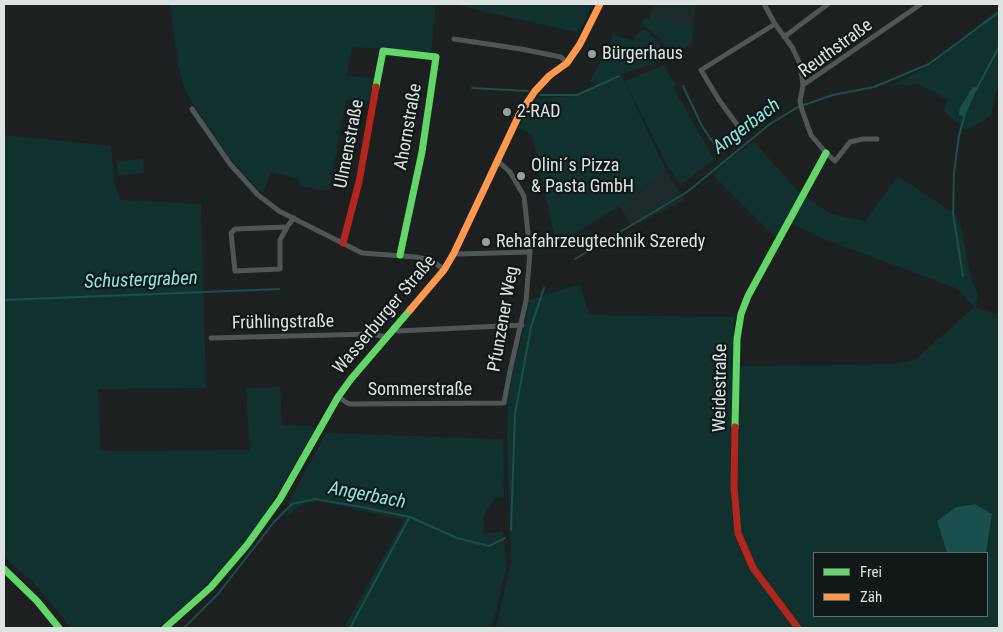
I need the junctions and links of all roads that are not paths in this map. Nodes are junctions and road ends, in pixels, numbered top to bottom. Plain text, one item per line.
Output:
1 (600, 4) edge
2 (764, 4) edge
3 (828, 4) edge
4 (921, 4) edge
5 (775, 24) junction
6 (784, 37) junction
7 (454, 39) dead end
8 (383, 51) joint
9 (566, 63) junction
10 (803, 85) junction
11 (192, 110) dead end
12 (741, 130) dead end
13 (877, 139) dead end
14 (826, 153) junction
15 (498, 161) junction
16 (294, 218) junction
17 (287, 227) junction
18 (343, 242) junction
19 (530, 252) junction
20 (454, 253) junction
21 (400, 255) junction
22 (444, 270) junction
23 (522, 324) junction
24 (394, 329) junction
25 (211, 338) dead end
26 (386, 338) junction
27 (338, 397) junction
28 (504, 403) joint
29 (4, 569) edge
30 (59, 628) edge
31 (165, 628) edge
32 (798, 628) edge

1 - 9 street, Wasserburger Straße
2 - 5 street
3 - 6 street
4 - 10 street, Reuthstraße
5 - 6 street
5 - 12 street
6 - 10 street
7 - 9 street
8 - 18 street, Ulmenstraße
8 - 21 street, Ahornstraße
9 - 15 street, Wasserburger Straße
10 - 14 street, Reuthstraße
11 - 16 street
13 - 14 street
14 - 32 street, Weidestraße
15 - 19 street, Pfunzener Weg
15 - 20 street, Wasserburger Straße
16 - 17 street
16 - 18 street
17 - 17 street
18 - 21 street
19 - 20 street
19 - 23 street, Pfunzener Weg
20 - 22 street, Wasserburger Straße
21 - 22 street
22 - 24 street, Wasserburger Straße
23 - 24 street
23 - 28 street, Pfunzener Weg
24 - 26 street, Wasserburger Straße
25 - 26 street, Frühlingstraße
26 - 27 street, Wasserburger Straße
27 - 28 street, Sommerstraße
27 - 31 street, Wasserburger Straße
29 - 30 street

